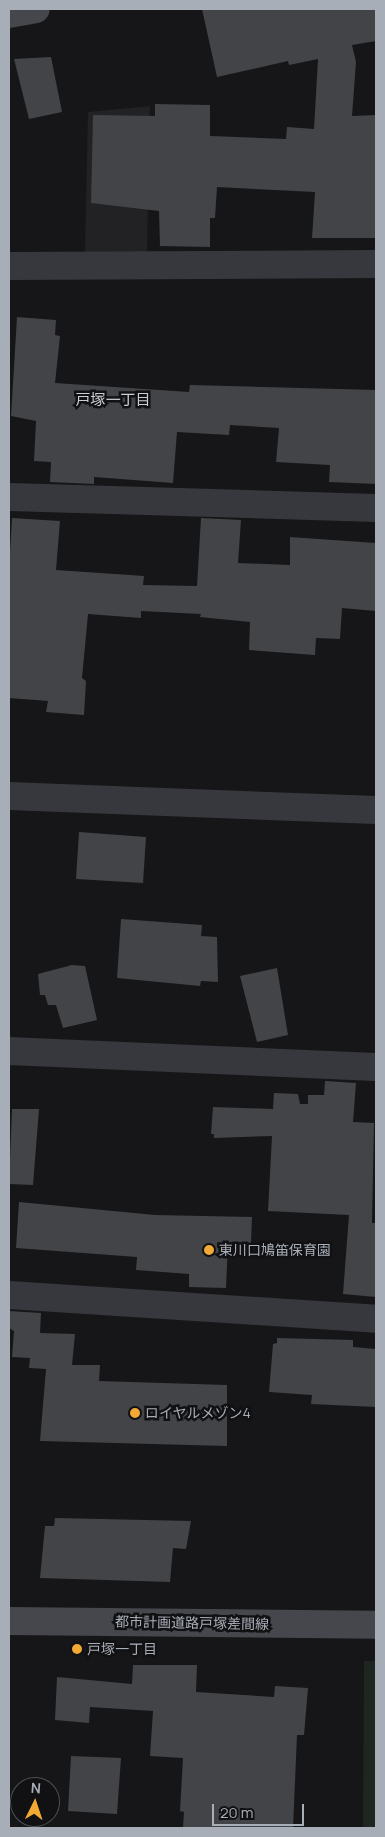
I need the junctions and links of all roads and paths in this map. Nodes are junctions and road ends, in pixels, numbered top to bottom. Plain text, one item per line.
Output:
1 (36, 9) edge
2 (9, 14) edge
3 (376, 264) edge
4 (9, 266) edge
5 (9, 497) edge
6 (376, 508) edge
7 (9, 796) edge
8 (376, 810) edge
9 (9, 1051) edge
10 (376, 1067) edge
11 (9, 1295) edge
12 (376, 1319) edge
13 (9, 1621) edge
14 (376, 1625) edge

1 - 2 street
3 - 4 street
5 - 6 street
7 - 8 street
9 - 10 street
11 - 12 street
13 - 14 street, 都市計画道路戸塚差間線

